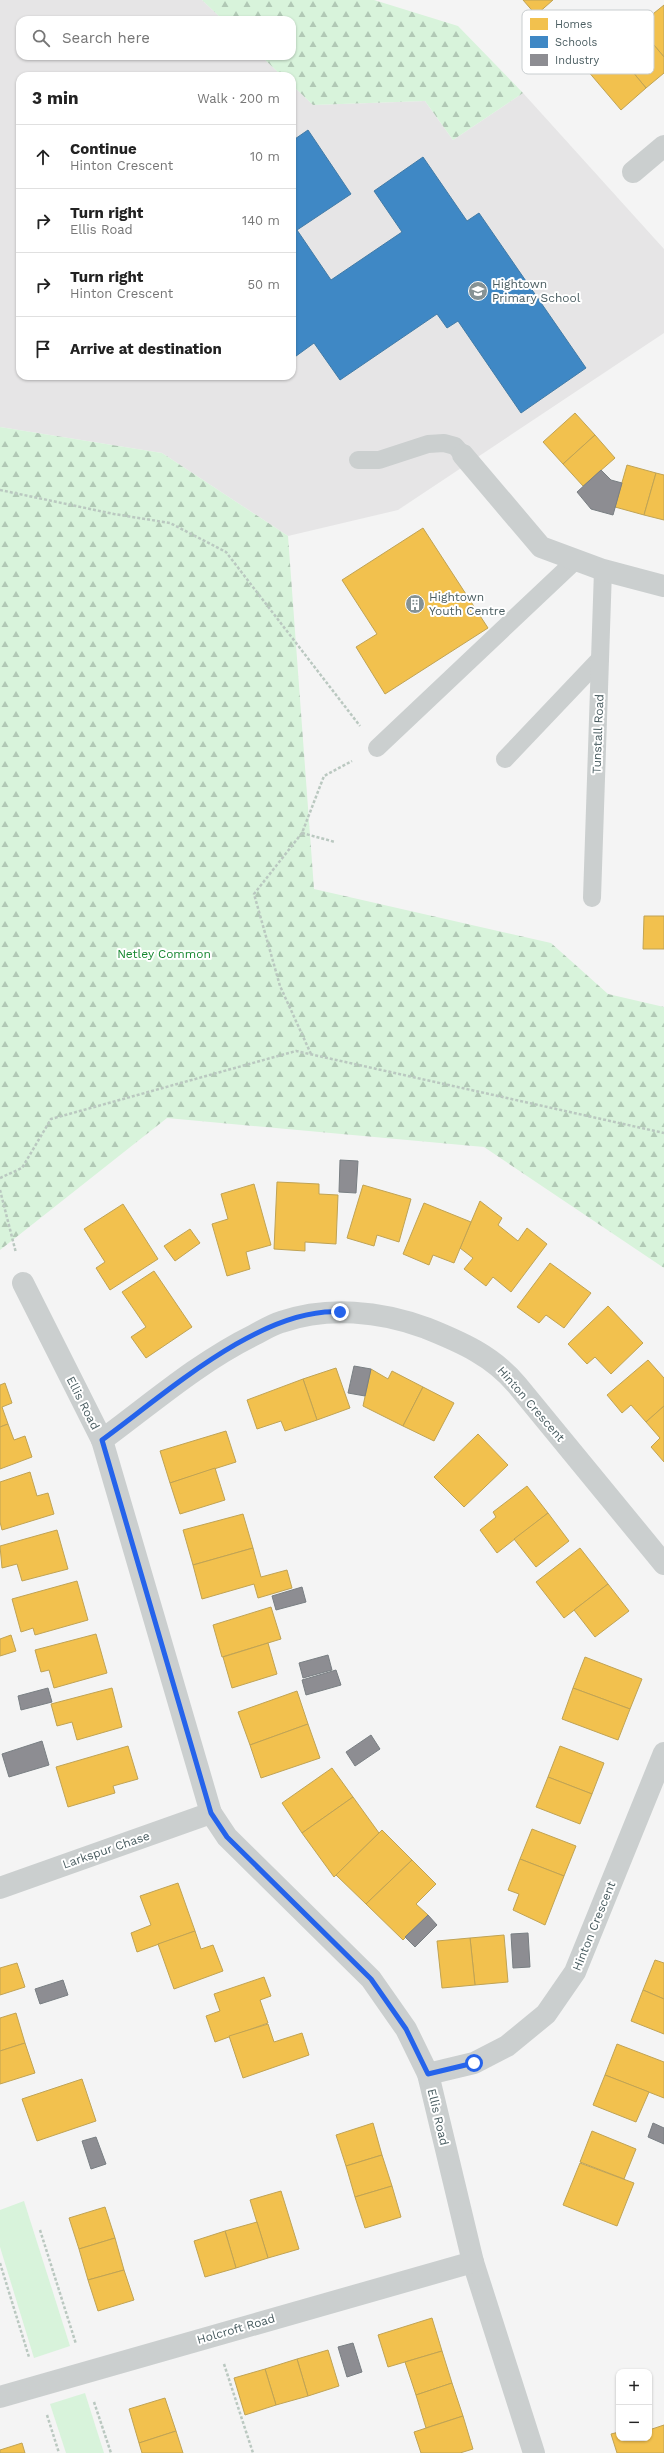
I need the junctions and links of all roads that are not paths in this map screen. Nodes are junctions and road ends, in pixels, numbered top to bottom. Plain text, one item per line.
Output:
1 (664, 146) edge
2 (633, 172) dead end
3 (463, 455) joint
4 (358, 460) dead end
5 (576, 560) junction
6 (603, 570) junction
7 (664, 586) edge
8 (600, 659) junction
9 (377, 748) road end
10 (505, 759) dead end
11 (592, 898) dead end
12 (23, 1283) road end
13 (102, 1440) junction
14 (664, 1564) edge
15 (664, 1753) edge
16 (211, 1813) junction
17 (0, 1888) edge
18 (428, 2074) junction
19 (473, 2262) junction
20 (0, 2397) edge
21 (534, 2453) edge

1 - 2 street
3 - 4 lane
3 - 5 street
5 - 6 street
5 - 9 lane
6 - 7 street
6 - 8 lane, Tunstall Road
8 - 10 lane
8 - 11 lane, Tunstall Road
12 - 13 street, Ellis Road
13 - 14 street, Hinton Crescent
13 - 16 street, Ellis Road
15 - 18 street, Hinton Crescent
16 - 17 street, Larkspur Chase
16 - 18 street, Ellis Road
18 - 19 street, Ellis Road
19 - 20 street, Holcroft Road
19 - 21 street, Ellis Road

